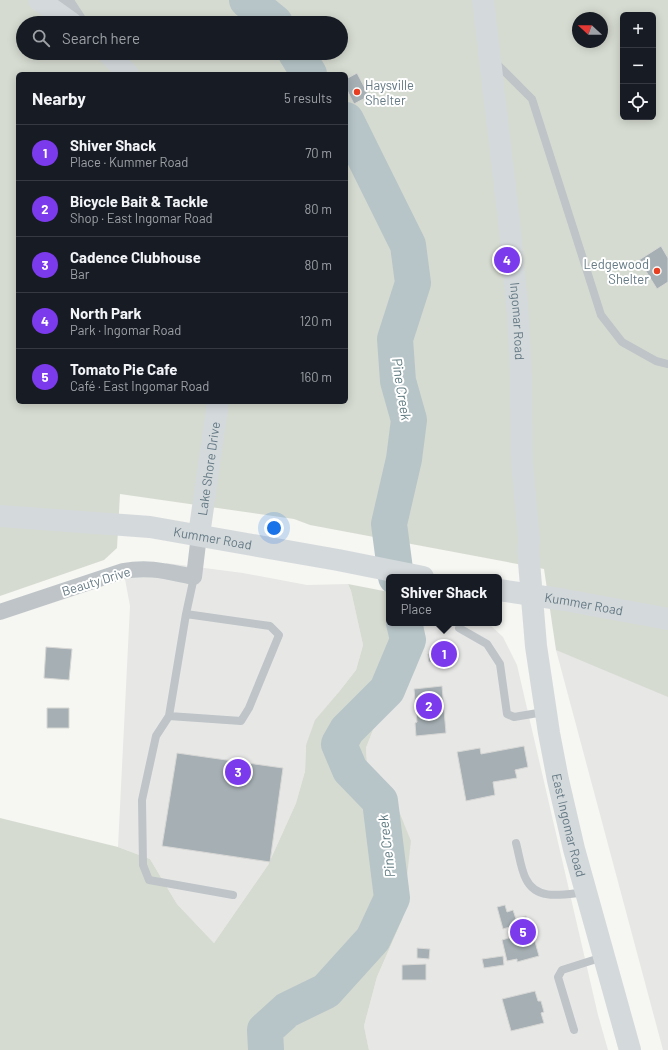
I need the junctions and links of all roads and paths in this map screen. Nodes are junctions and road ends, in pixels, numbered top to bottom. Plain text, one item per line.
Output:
1 (39, 0) edge
2 (65, 0) edge
3 (483, 0) edge
4 (61, 16) edge
5 (75, 16) edge
6 (491, 58) junction
7 (115, 60) edge
8 (126, 72) edge
9 (668, 364) edge
10 (218, 404) edge
11 (0, 516) edge
12 (199, 536) junction
13 (407, 574) edge
14 (194, 577) junction
15 (502, 590) edge
16 (532, 595) junction
17 (0, 612) edge
18 (186, 614) junction
19 (668, 619) edge
20 (459, 628) dead end
21 (545, 712) junction
22 (169, 716) junction
23 (516, 843) dead end
24 (586, 892) junction
25 (233, 895) dead end
26 (604, 957) junction
27 (574, 1030) dead end
28 (630, 1050) edge

1 - 4 main road
2 - 5 street
3 - 6 main road, Ingomar Road
6 - 9 lane
6 - 16 main road, Ingomar Road
7 - 8 main road
10 - 12 main road, Lake Shore Drive
11 - 12 main road, Kummer Road
12 - 13 main road, Kummer Road
12 - 14 street
14 - 17 street, Beauty Drive
14 - 18 lane
15 - 16 main road, Kummer Road
16 - 19 main road, Kummer Road
16 - 21 main road, East Ingomar Road
18 - 22 lane
18 - 22 lane
20 - 21 lane
21 - 24 main road, East Ingomar Road
22 - 25 lane
23 - 24 lane
24 - 26 main road, East Ingomar Road
26 - 27 lane
26 - 28 main road, East Ingomar Road

